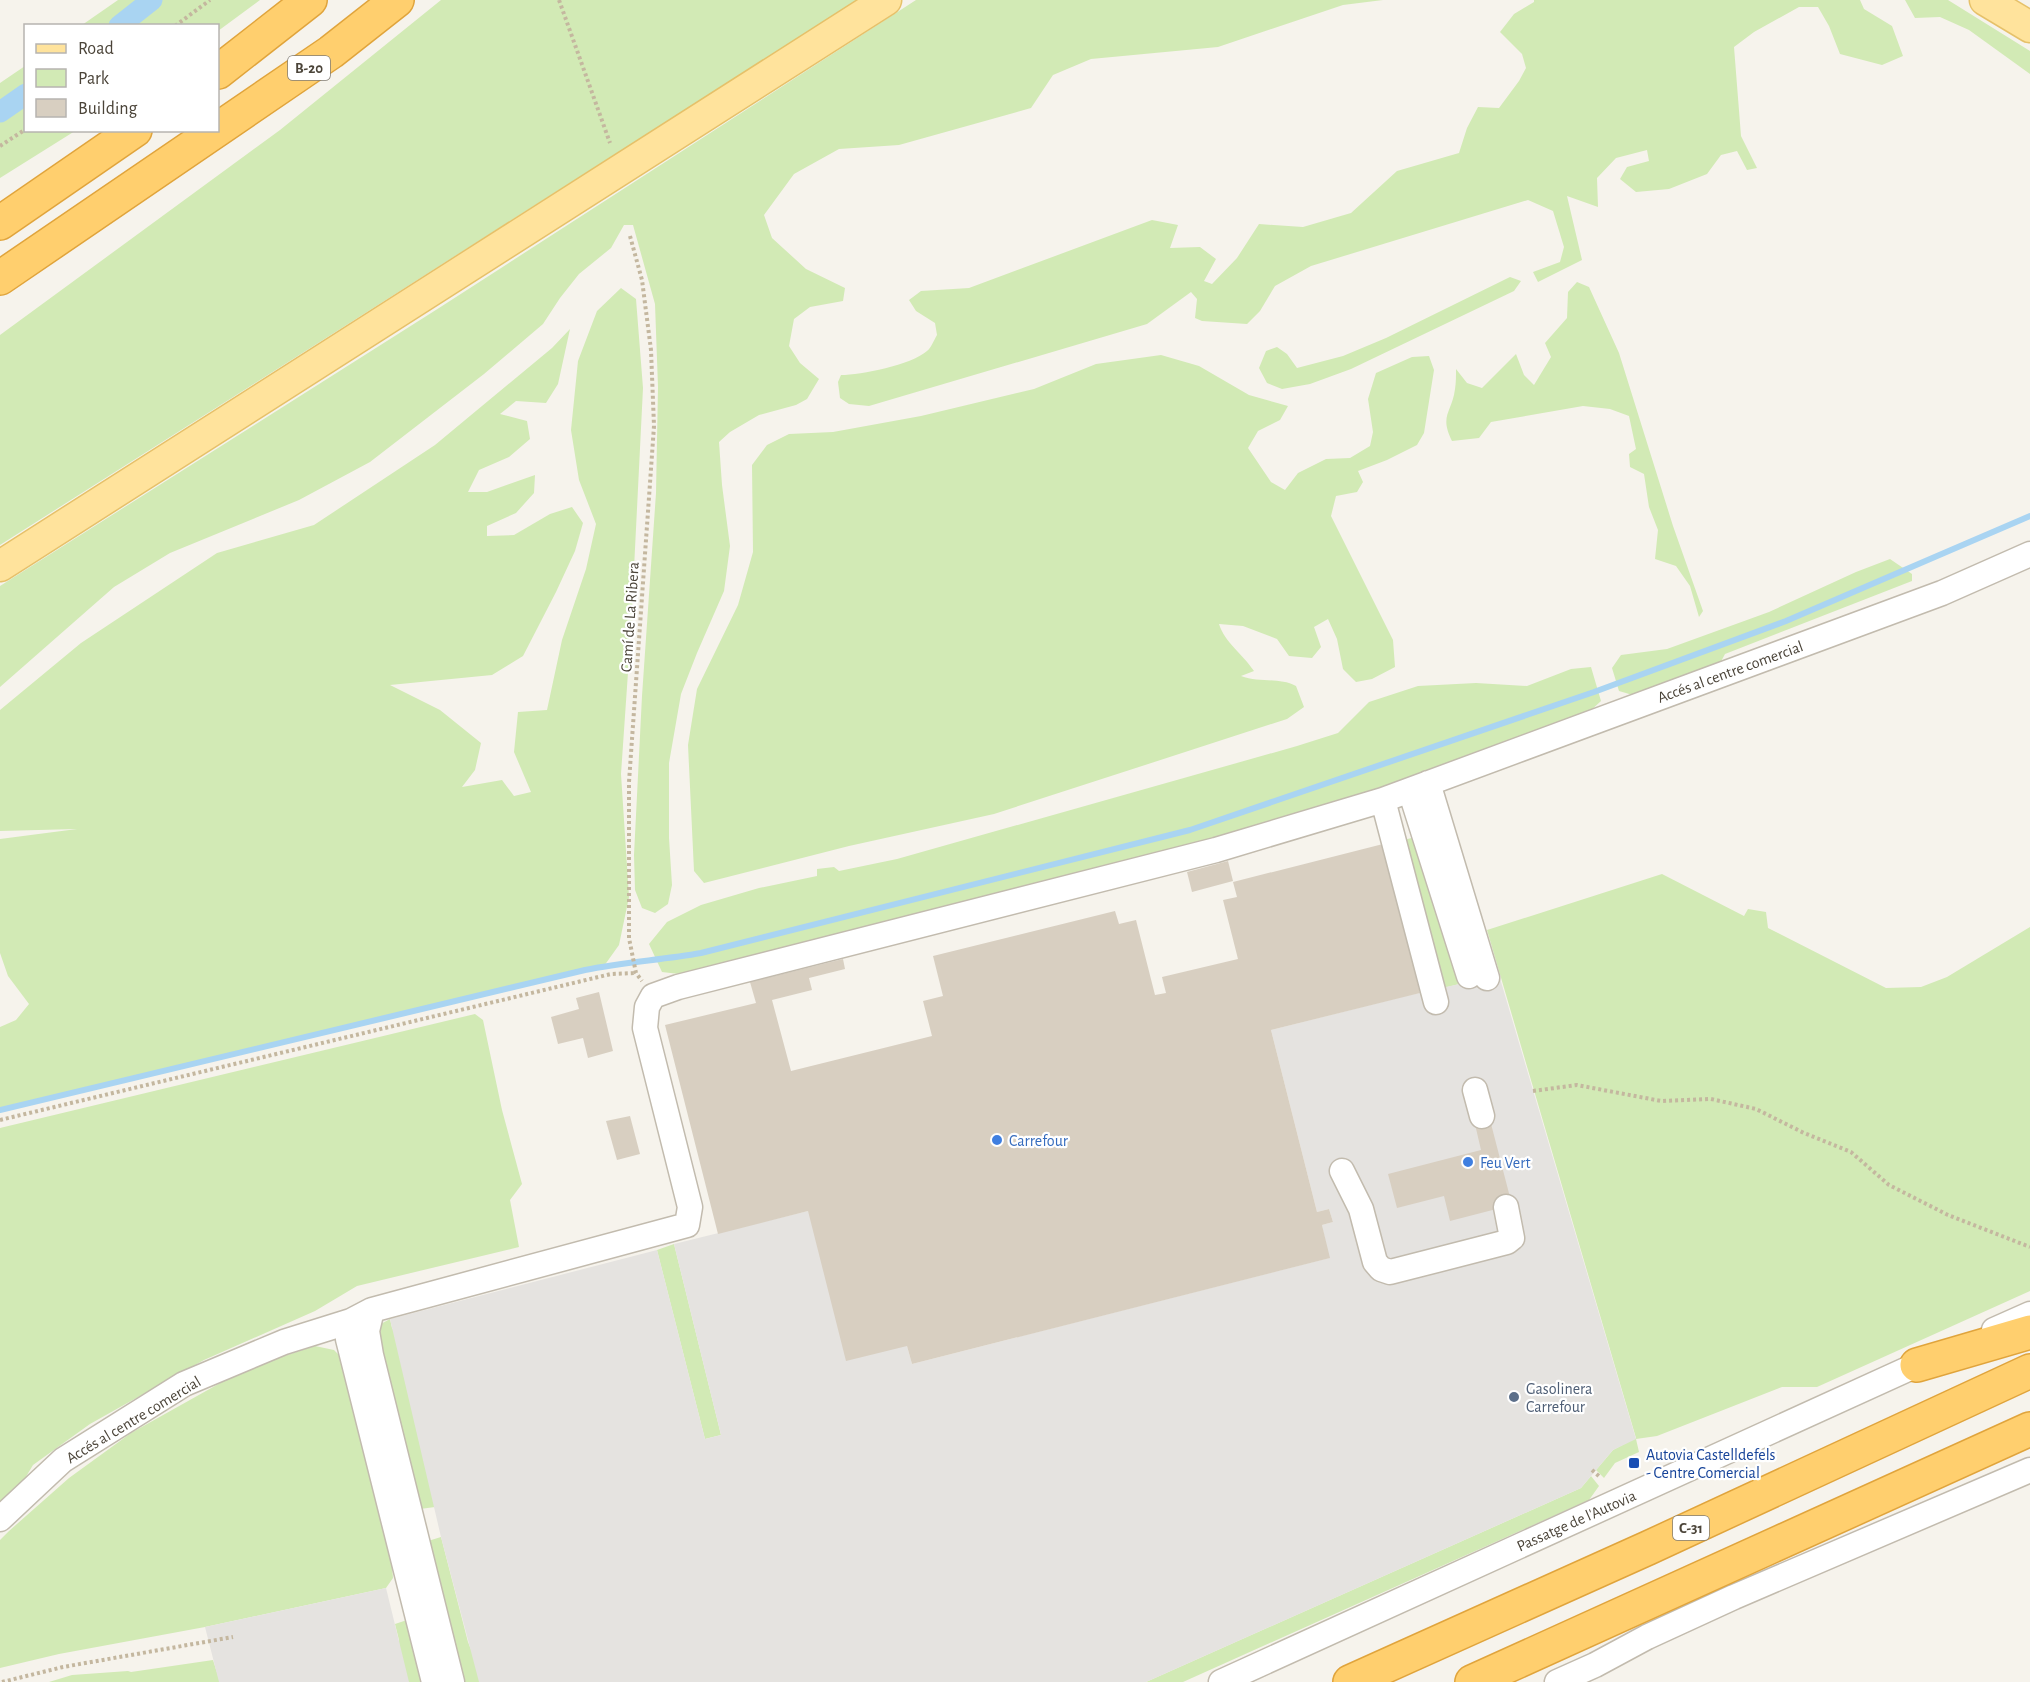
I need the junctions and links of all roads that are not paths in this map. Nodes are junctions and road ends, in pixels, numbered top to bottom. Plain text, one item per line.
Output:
1 (310, 0) edge
2 (397, 0) edge
3 (886, 0) edge
4 (1985, 0) edge
5 (2030, 27) edge
6 (219, 71) edge
7 (219, 129) edge
8 (117, 132) edge
9 (132, 132) edge
10 (215, 132) edge
11 (0, 198) edge
12 (0, 224) edge
13 (75, 229) junction
14 (0, 278) edge
15 (0, 303) edge
16 (2030, 554) edge
17 (0, 566) edge
18 (1419, 786) junction
19 (1383, 800) junction
20 (1479, 980) dead end
21 (1436, 1002) dead end
22 (1475, 1090) dead end
23 (1482, 1116) dead end
24 (1342, 1171) dead end
25 (1506, 1207) dead end
26 (372, 1310) junction
27 (2030, 1314) edge
28 (351, 1321) junction
29 (2030, 1332) edge
30 (1917, 1365) junction
31 (2030, 1371) edge
32 (2030, 1429) edge
33 (2030, 1470) edge
34 (0, 1519) edge
35 (434, 1682) edge
36 (452, 1682) edge
37 (1221, 1682) edge
38 (1350, 1682) edge
39 (1472, 1682) edge
40 (1557, 1682) edge

1 - 6 highway
2 - 7 highway, B-20
3 - 17 main road
4 - 5 main road
8 - 11 highway
9 - 12 highway
10 - 13 highway, B-20
13 - 14 highway, B-20
13 - 15 highway
16 - 18 street, Accés al centre comercial
18 - 19 street, Accés al centre comercial
18 - 20 street
19 - 21 street
19 - 26 street, Accés al centre comercial
22 - 23 street
24 - 25 street
26 - 28 street, Accés al centre comercial
26 - 36 street
27 - 30 street, Passatge de l'Autovia
28 - 34 street, Accés al centre comercial
28 - 35 street
29 - 30 highway
30 - 37 street, Passatge de l'Autovia
31 - 38 highway, C-31
32 - 39 highway
33 - 40 street

